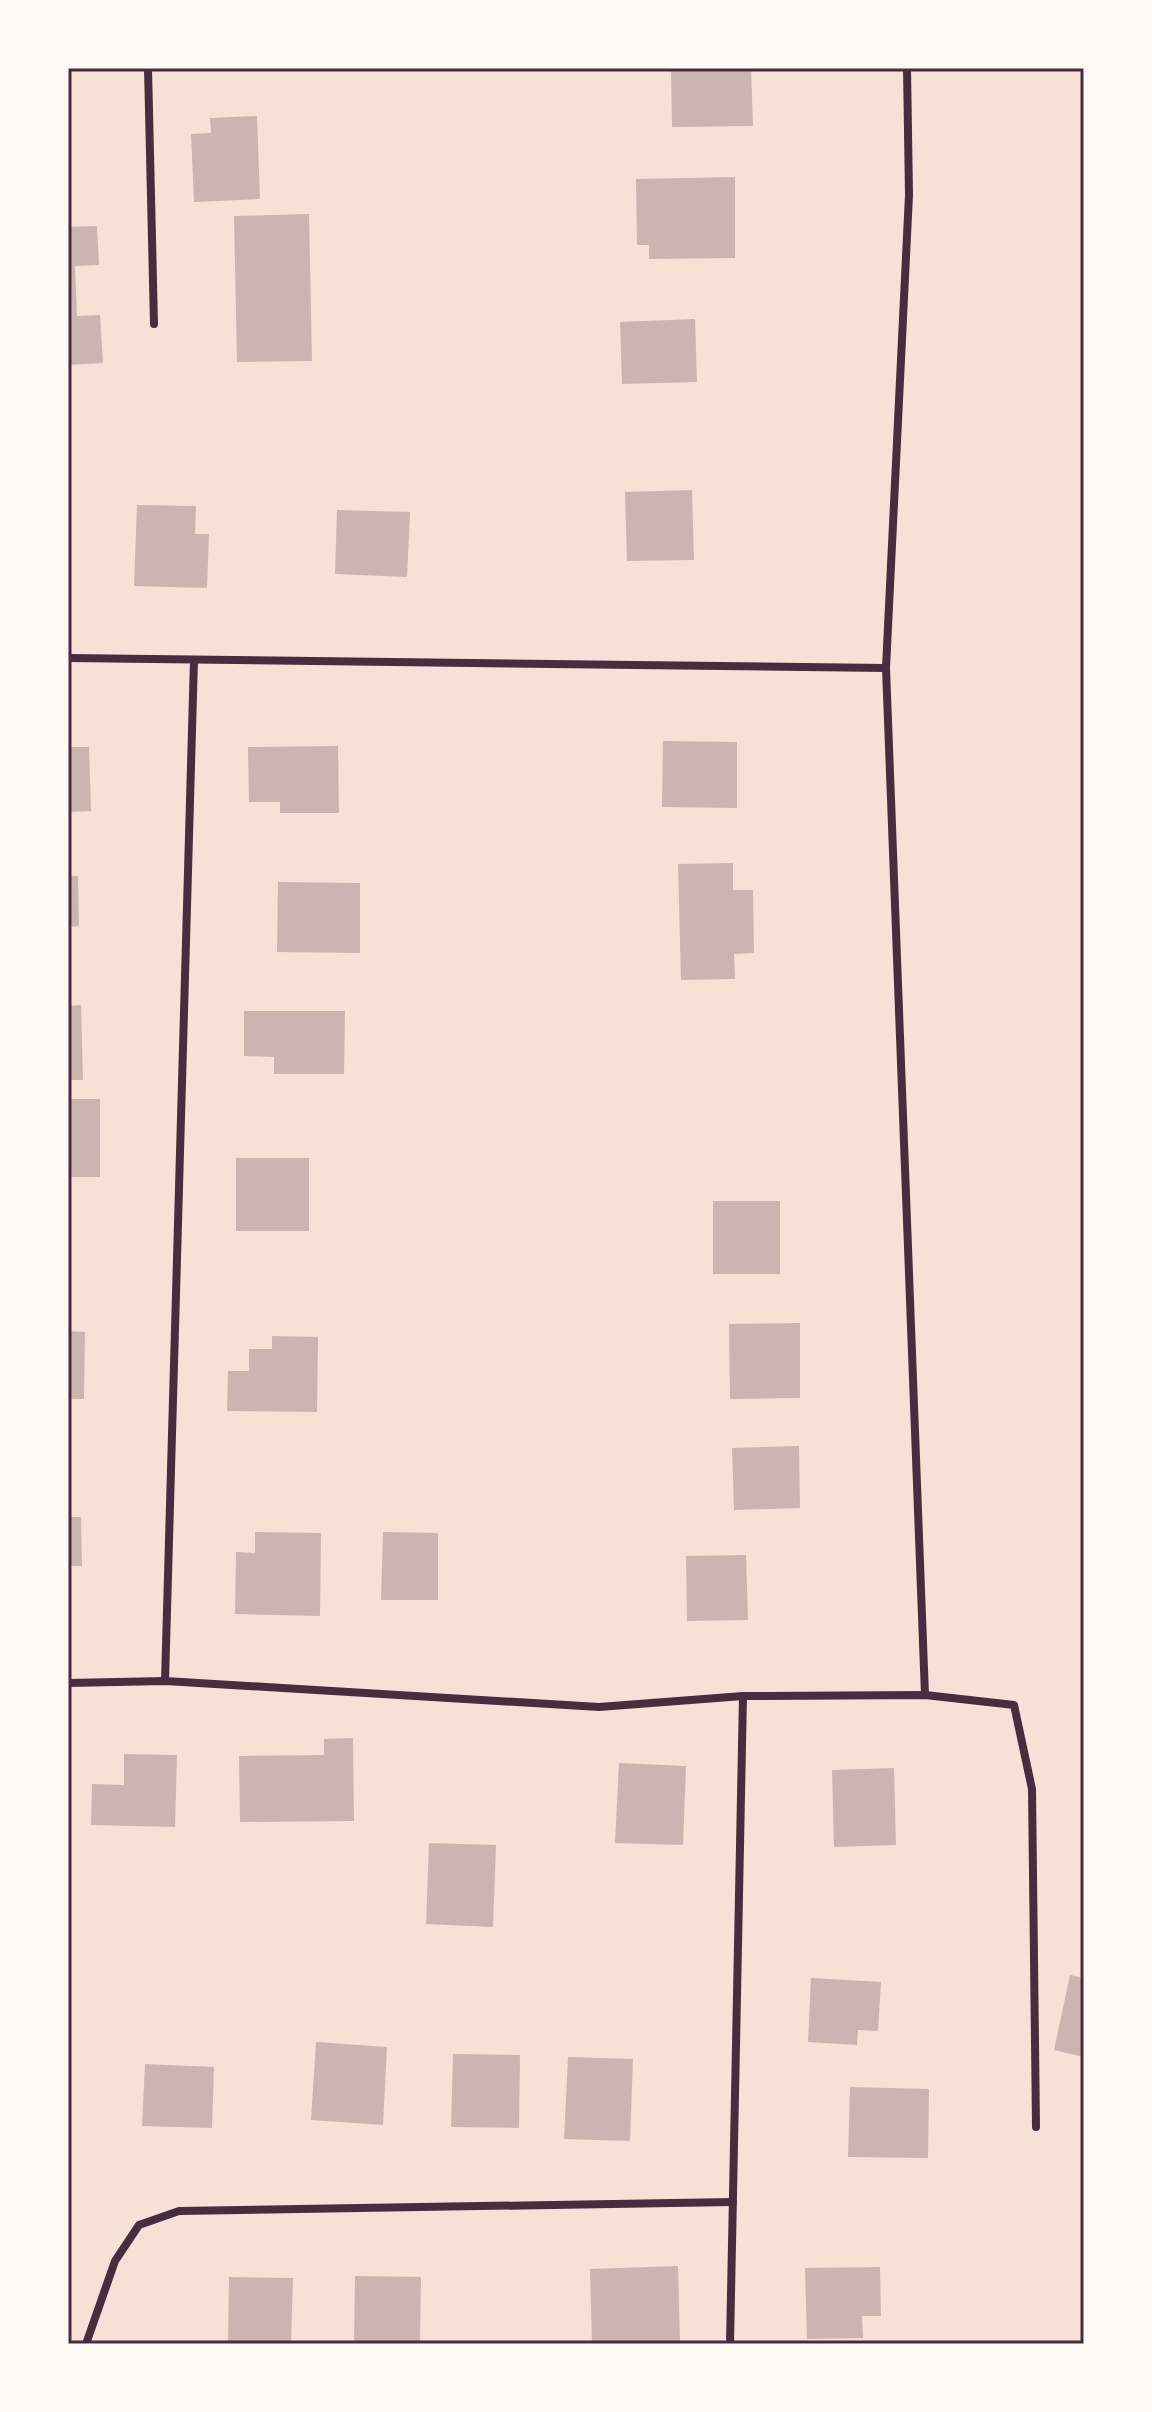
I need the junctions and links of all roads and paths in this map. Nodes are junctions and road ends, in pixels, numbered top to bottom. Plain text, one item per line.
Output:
1 (148, 68) edge
2 (907, 68) edge
3 (154, 324) dead end
4 (68, 658) edge
5 (194, 660) junction
6 (886, 668) junction
7 (165, 1681) junction
8 (68, 1683) edge
9 (925, 1695) junction
10 (743, 1696) junction
11 (1036, 2127) dead end
12 (733, 2202) junction
13 (86, 2344) edge
14 (730, 2344) edge

1 - 3 street
2 - 6 street
4 - 5 street
5 - 6 street
5 - 7 street
6 - 9 street
7 - 8 street
7 - 10 street
9 - 10 street
9 - 11 street
10 - 12 street
12 - 13 street
12 - 14 street

